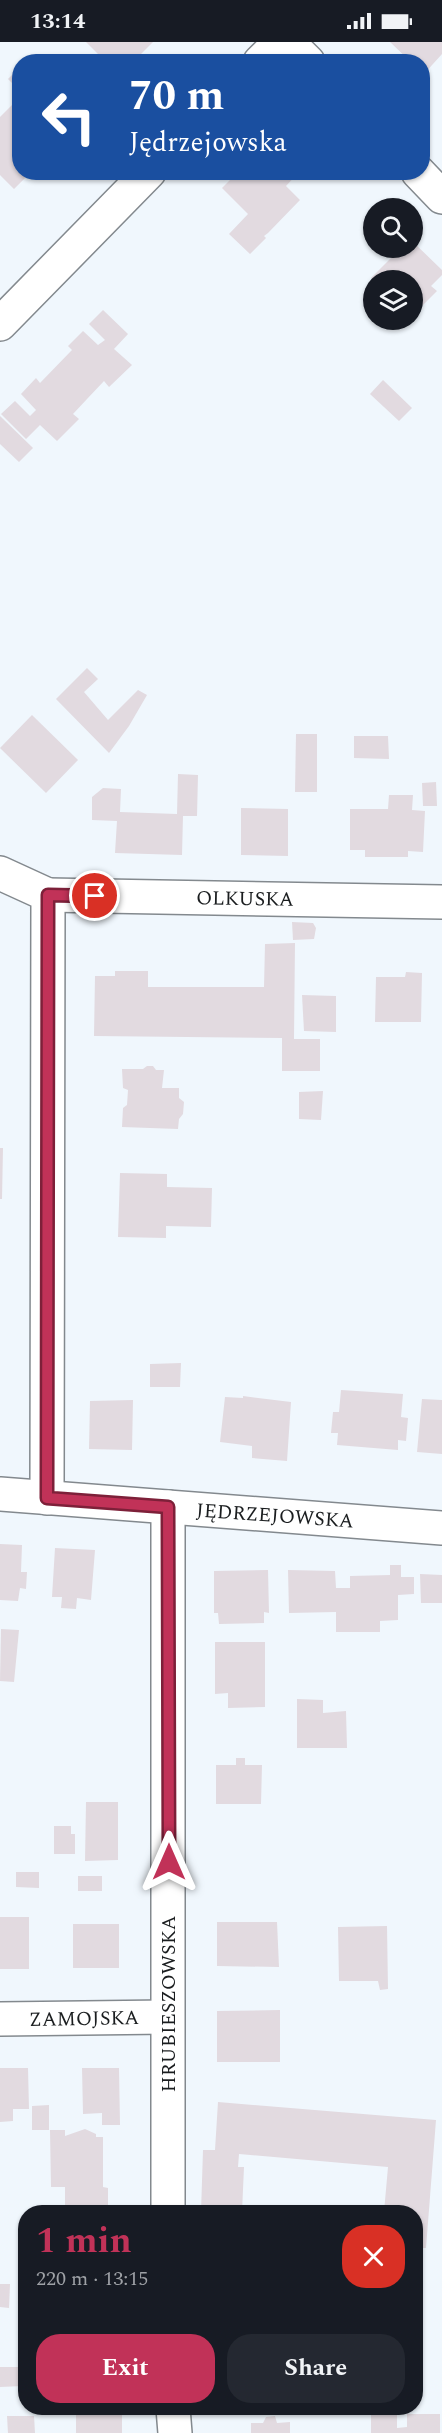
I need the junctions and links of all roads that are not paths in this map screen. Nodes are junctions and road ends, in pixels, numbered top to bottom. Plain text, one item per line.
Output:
1 (280, 42) edge
2 (288, 42) edge
3 (268, 54) edge
4 (300, 54) edge
5 (141, 180) edge
6 (426, 180) edge
7 (442, 196) edge
8 (0, 324) edge
9 (0, 873) edge
10 (48, 895) junction
11 (442, 902) edge
12 (0, 1494) edge
13 (47, 1498) junction
14 (168, 1507) junction
15 (442, 1528) edge
16 (167, 2017) junction
17 (0, 2019) edge
18 (168, 2205) edge
19 (174, 2415) edge
20 (175, 2433) edge

1 - 3 street
2 - 4 street
5 - 8 street
6 - 7 street
9 - 10 street
10 - 11 street, OLKUSKA
10 - 13 street
12 - 13 street, JĘDRZEJOWSKA
13 - 14 street, JĘDRZEJOWSKA
14 - 15 street, JĘDRZEJOWSKA
14 - 16 street, HRUBIESZOWSKA
16 - 17 street, ZAMOJSKA
16 - 18 street, HRUBIESZOWSKA
19 - 20 street

